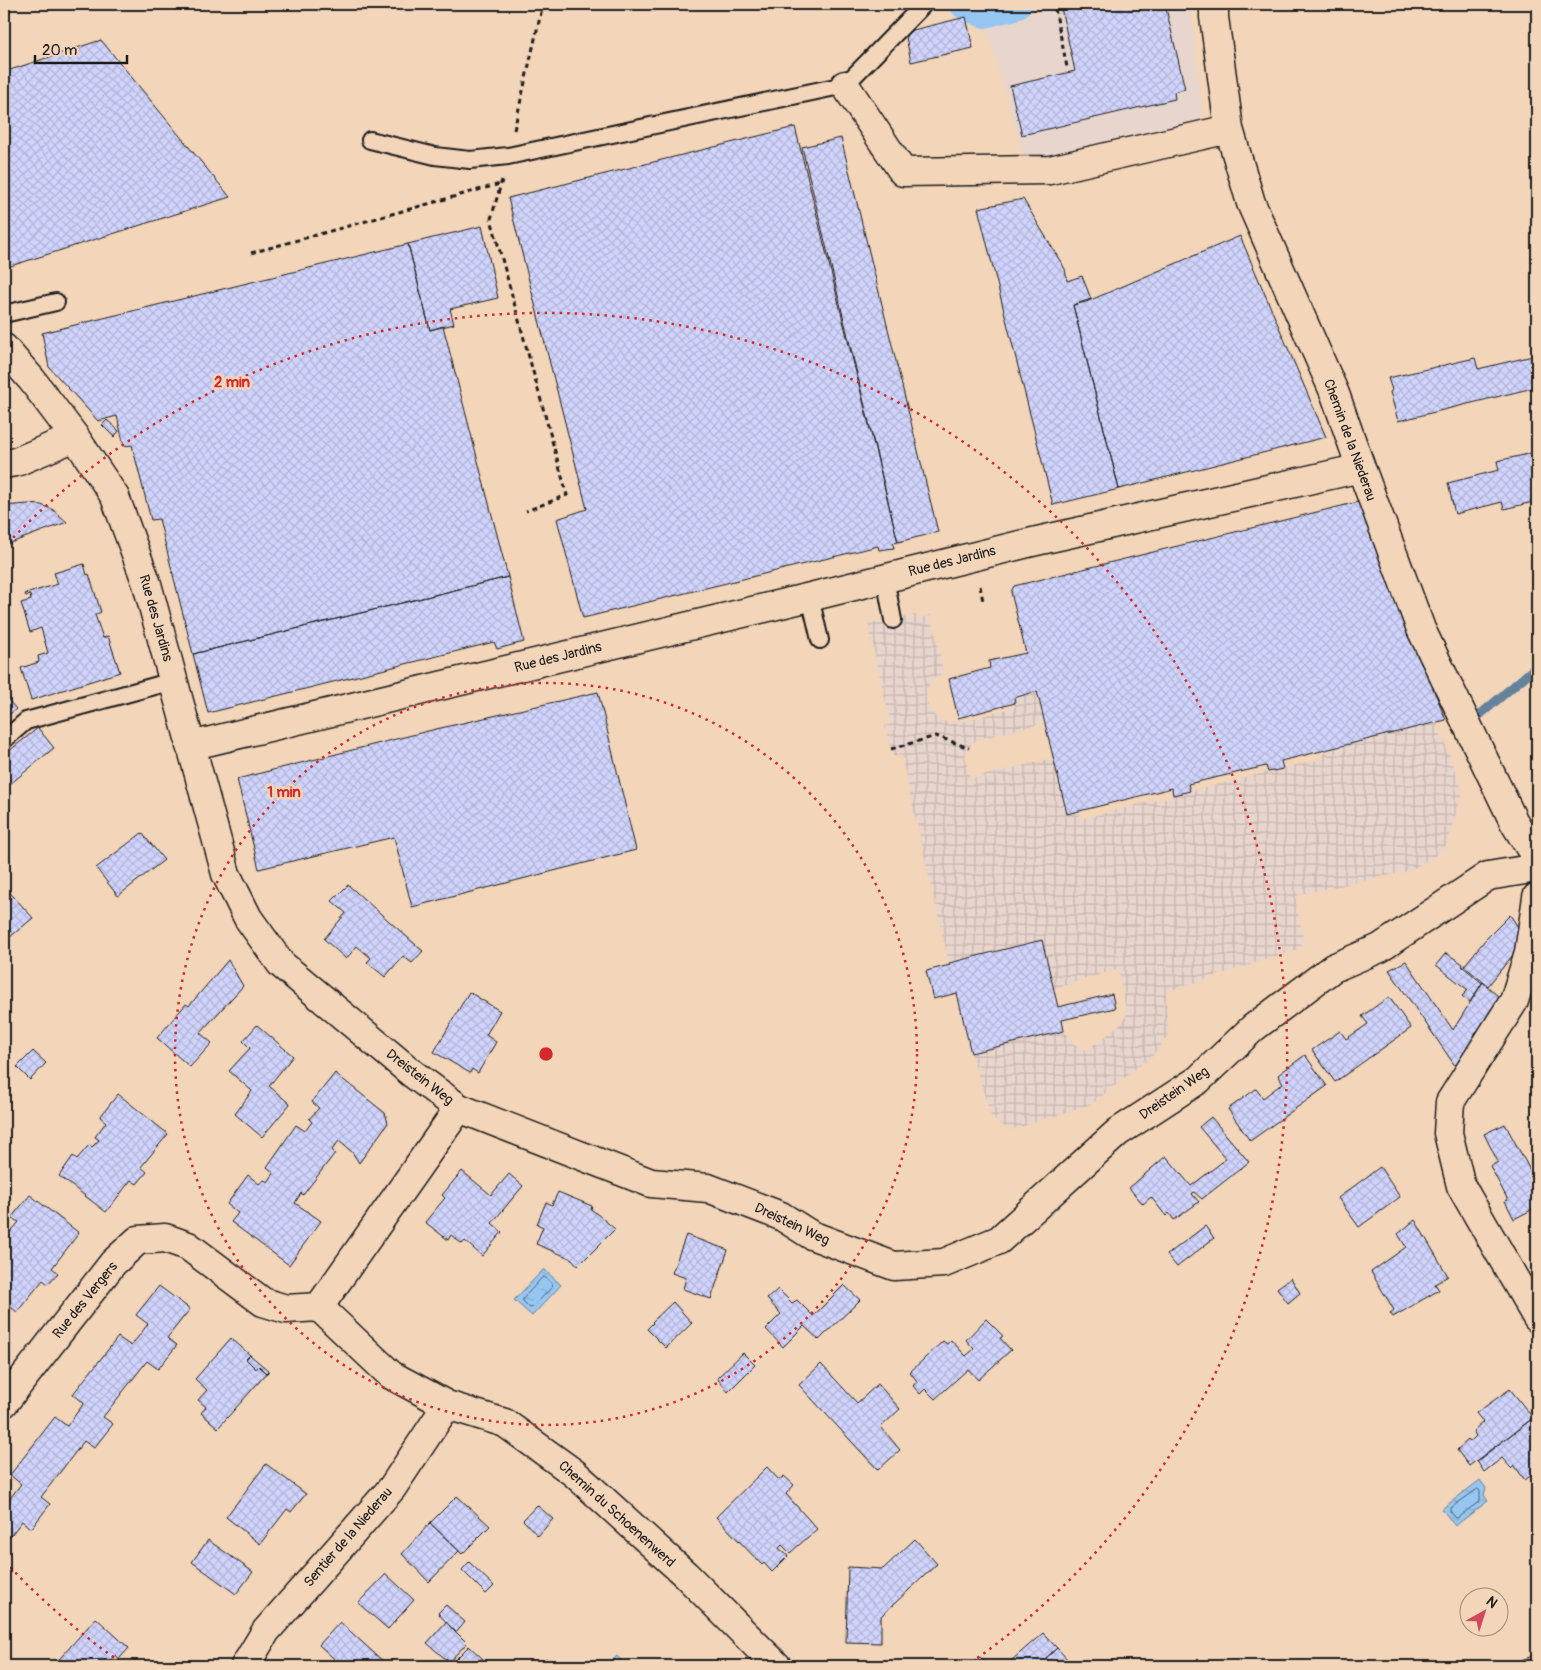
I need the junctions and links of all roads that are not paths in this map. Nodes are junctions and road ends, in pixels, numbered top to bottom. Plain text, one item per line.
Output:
1 (924, 4) edge
2 (1214, 4) edge
3 (845, 85) junction
4 (1229, 129) junction
5 (370, 140) dead end
6 (56, 302) dead end
7 (4, 314) edge
8 (4, 348) edge
9 (75, 437) junction
10 (4, 464) edge
11 (1360, 468) junction
12 (885, 578) junction
13 (810, 597) junction
14 (892, 620) dead end
15 (820, 640) dead end
16 (173, 681) junction
17 (4, 740) edge
18 (190, 746) junction
19 (1537, 859) edge
20 (1537, 868) edge
21 (1537, 897) edge
22 (459, 1108) junction
23 (319, 1307) junction
24 (1537, 1318) edge
25 (4, 1403) edge
26 (447, 1405) junction
27 (245, 1666) edge
28 (777, 1666) edge

1 - 3 lane
2 - 4 street, Chemin de la Niederau
3 - 4 street
3 - 5 lane
4 - 11 street, Chemin de la Niederau
6 - 7 lane
8 - 9 street, Rue des Jardins
9 - 10 street
9 - 16 street, Rue des Jardins
11 - 12 street, Rue des Jardins
11 - 19 street, Chemin de la Niederau
12 - 13 street, Rue des Jardins
12 - 14 lane
13 - 15 lane
13 - 18 street, Rue des Jardins
16 - 17 lane
16 - 18 street, Rue des Jardins
18 - 22 street, Dreistein Weg
20 - 22 street, Dreistein Weg
21 - 24 street
22 - 23 street
23 - 25 street, Rue des Vergers
23 - 26 street, Chemin du Schoenenwerd
26 - 27 street, Sentier de la Niederau
26 - 28 street, Chemin du Schoenenwerd

